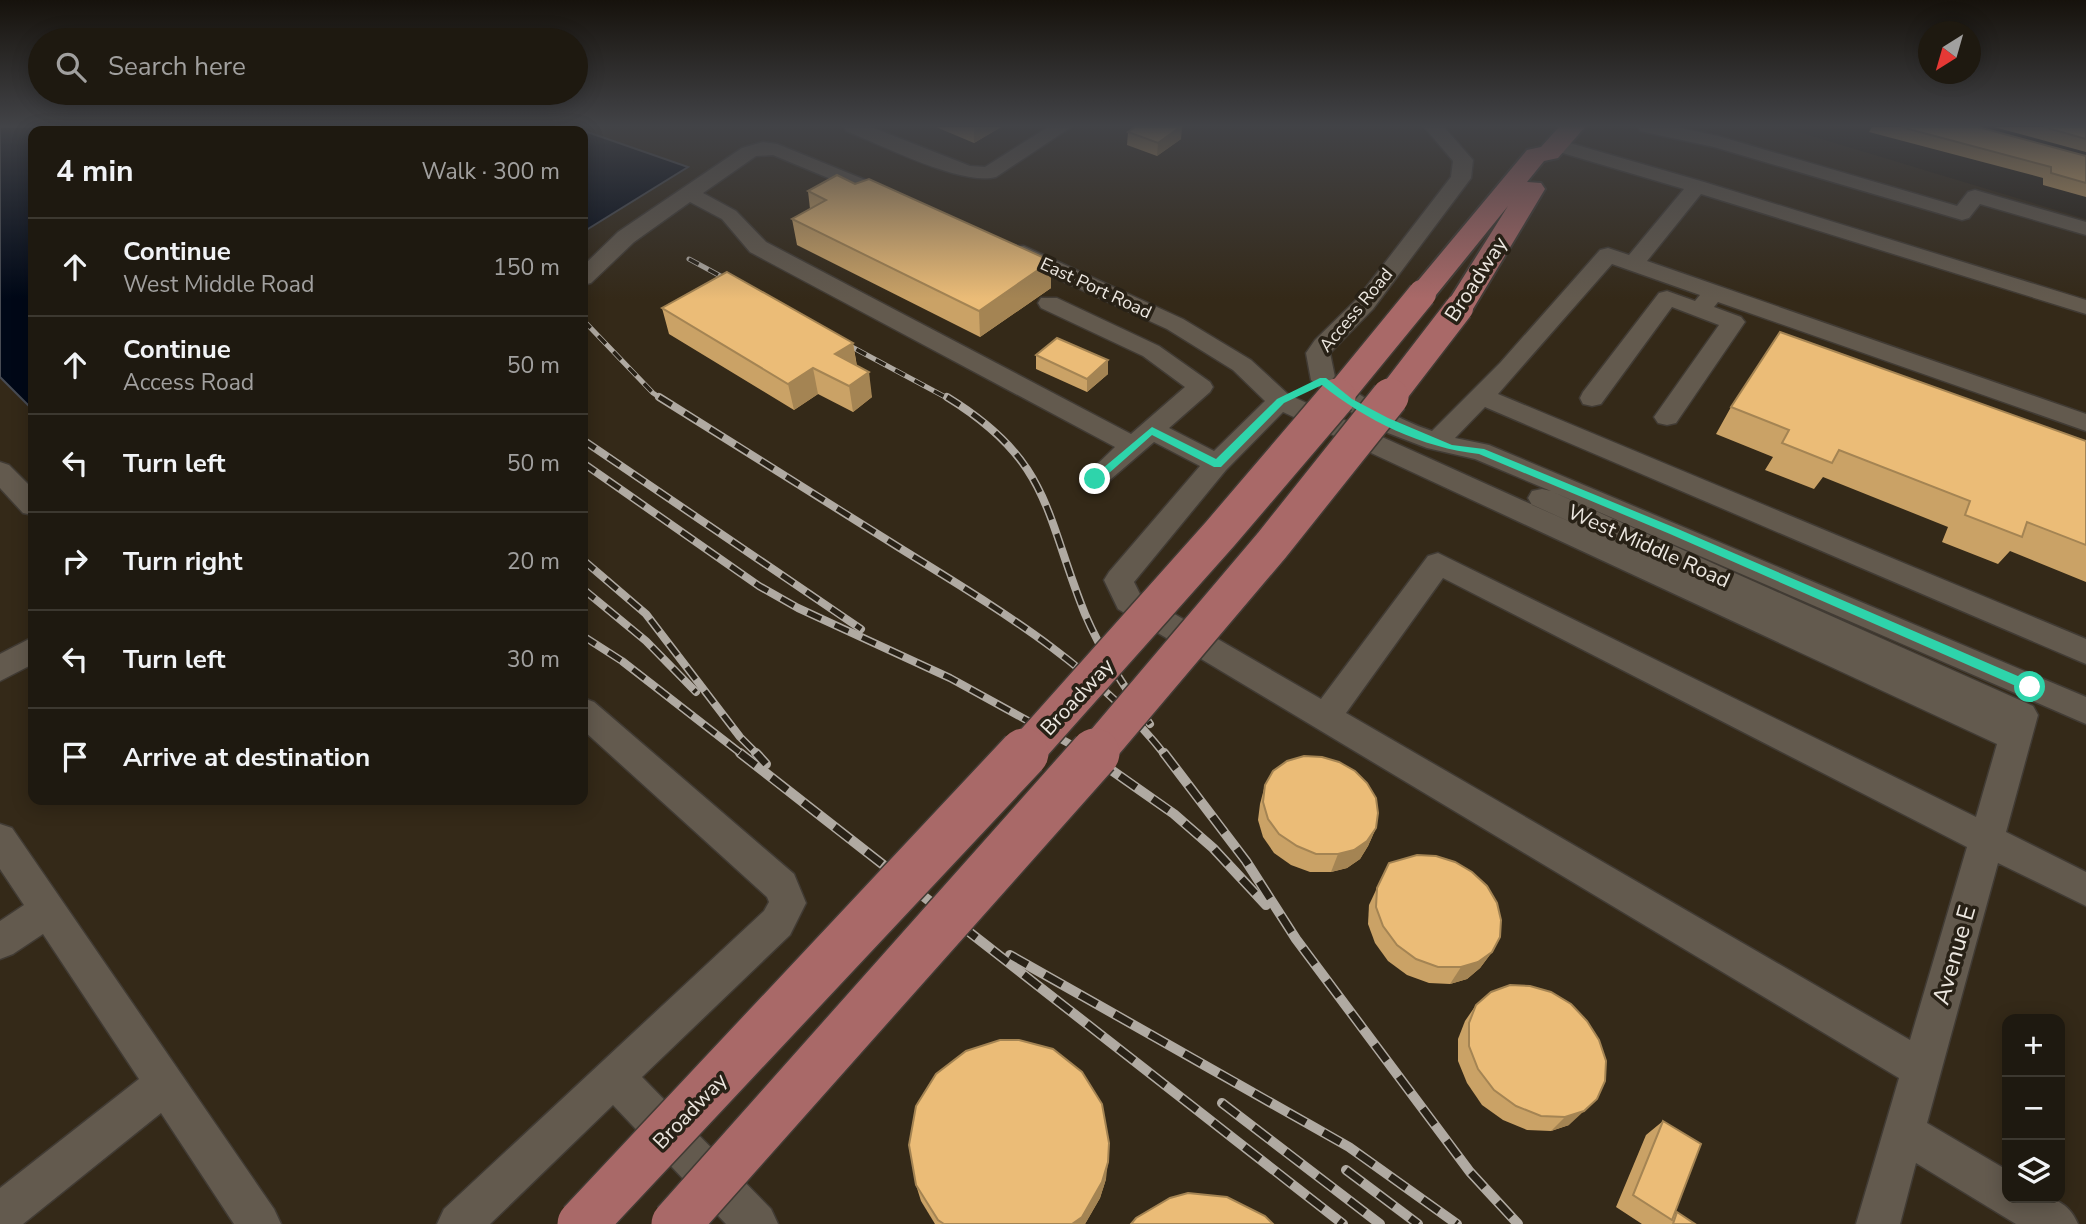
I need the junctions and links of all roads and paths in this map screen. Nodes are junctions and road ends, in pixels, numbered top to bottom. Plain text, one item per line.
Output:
1 (703, 184) edge
2 (859, 184) edge
3 (1456, 184) edge
4 (1517, 184) edge
5 (1531, 184) edge
6 (1691, 184) edge
7 (1861, 184) edge
8 (1697, 186) junction
9 (689, 194) junction
10 (912, 206) edge
11 (2086, 229) edge
12 (998, 242) edge
13 (1633, 264) junction
14 (588, 273) edge
15 (1440, 301) junction
16 (1707, 301) junction
17 (1049, 303) dead end
18 (2086, 307) edge
19 (1323, 380) junction
20 (1481, 396) junction
21 (1592, 398) dead end
22 (1280, 401) junction
23 (1667, 417) dead end
24 (2086, 423) edge
25 (1143, 438) junction
26 (1443, 445) junction
27 (1217, 464) junction
28 (0, 471) edge
29 (1095, 479) dead end
30 (28, 501) edge
31 (28, 652) edge
32 (2086, 652) edge
33 (0, 669) edge
34 (2086, 711) edge
35 (2022, 713) junction
36 (588, 715) edge
37 (1325, 718) junction
38 (0, 839) edge
39 (1986, 841) junction
40 (2086, 890) edge
41 (47, 910) junction
42 (0, 942) edge
43 (1922, 1069) junction
44 (614, 1077) junction
45 (165, 1084) junction
46 (1904, 1132) junction
47 (2002, 1191) edge
48 (2021, 1203) edge
49 (0, 1215) edge
50 (259, 1224) edge
51 (458, 1224) edge
52 (582, 1224) edge
53 (676, 1224) edge
54 (756, 1224) edge
55 (1878, 1224) edge
56 (2056, 1224) edge

1 - 9 street
2 - 10 street
3 - 19 street, Access Road
4 - 15 main road, Broadway
5 - 15 main road, Broadway
6 - 8 street
7 - 11 street
8 - 13 street
8 - 18 street
9 - 14 street
9 - 25 street
12 - 22 street, East Port Road
13 - 16 street
13 - 20 street
15 - 52 main road, Broadway, bridge
15 - 53 main road, Broadway, bridge
16 - 21 street
16 - 23 street
16 - 24 street
17 - 25 street
19 - 22 street
19 - 26 street, Access Road
20 - 26 street
20 - 32 street
22 - 27 street
22 - 35 street, East Port Road
25 - 27 street
25 - 29 street
26 - 35 street, West Middle Road
27 - 37 street
28 - 30 street
31 - 33 street
34 - 35 street, West Middle Road
35 - 39 street, Avenue E
36 - 44 street
37 - 39 street
37 - 43 street
38 - 41 street
39 - 40 street
39 - 43 street, Avenue E
41 - 42 street
41 - 45 street
43 - 46 street, Avenue E
44 - 51 street
44 - 54 street
45 - 49 street
45 - 50 street
46 - 47 street
46 - 55 street, Avenue E
48 - 56 street

